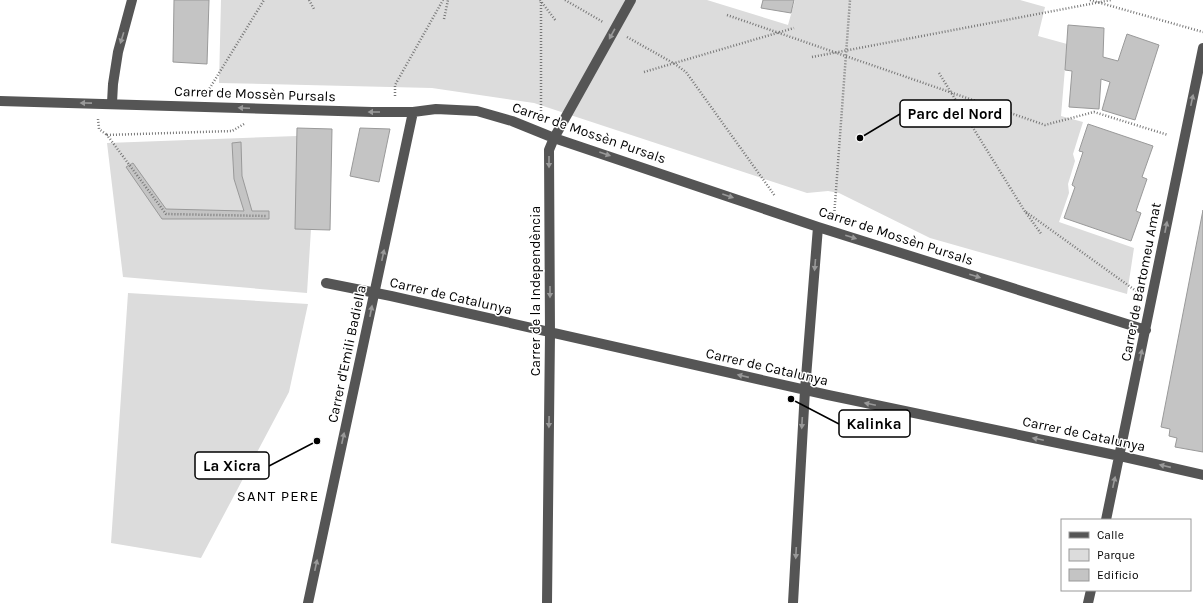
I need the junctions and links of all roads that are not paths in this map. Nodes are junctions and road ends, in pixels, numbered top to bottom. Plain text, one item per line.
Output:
1 (132, 0) edge
2 (631, 0) edge
3 (1203, 48) edge
4 (0, 101) edge
5 (112, 103) junction
6 (413, 112) junction
7 (554, 138) junction
8 (818, 226) junction
9 (326, 283) dead end
10 (374, 293) junction
11 (1146, 330) junction
12 (550, 333) junction
13 (805, 390) junction
14 (1120, 456) junction
15 (1203, 475) edge
16 (1106, 519) edge
17 (1091, 591) edge
18 (308, 603) edge
19 (547, 603) edge
20 (793, 603) edge
21 (1088, 603) edge

1 -> 5 street
2 -> 7 street, Carrer de la Independència
11 -> 3 street, Carrer de Bartomeu Amat
5 -> 4 street, Carrer de Mossèn Pursals
6 -> 5 street, Carrer de Mossèn Pursals
6 - 7 street, Carrer de Mossèn Pursals
10 -> 6 street, Carrer d'Emili Badiella
7 -> 8 street, Carrer de Mossèn Pursals
7 -> 12 street, Carrer de la Independència
8 -> 11 street, Carrer de Mossèn Pursals
8 -> 13 street
9 - 10 street, Carrer de Catalunya
10 - 12 street, Carrer de Catalunya
18 -> 10 street, Carrer d'Emili Badiella
14 -> 11 street, Carrer de Bartomeu Amat
13 -> 12 street, Carrer de Catalunya
12 -> 19 street, Carrer de la Independència
14 -> 13 street, Carrer de Catalunya
13 -> 20 street
15 -> 14 street, Carrer de Catalunya
16 -> 14 street, Carrer de Bartomeu Amat
17 - 21 street

